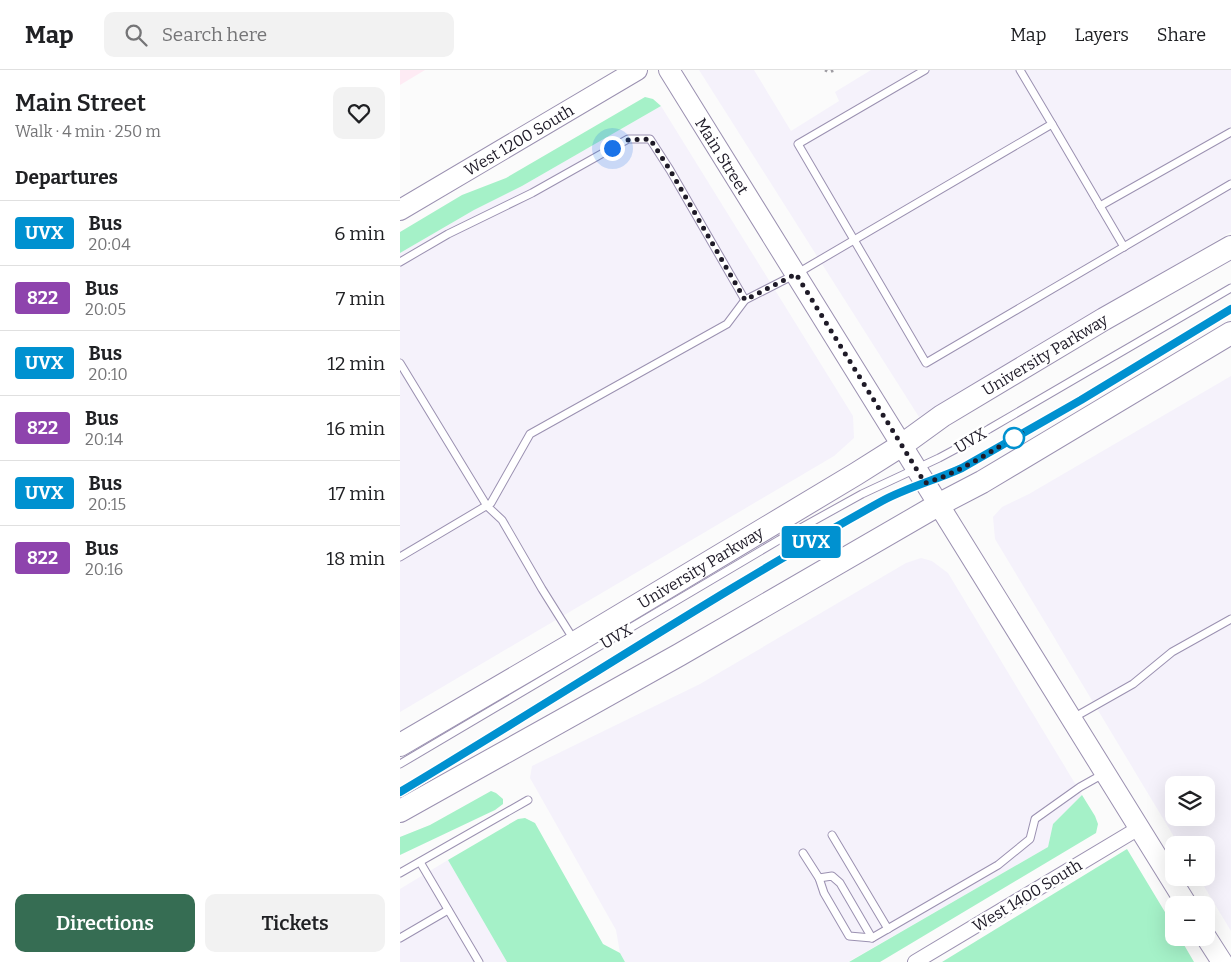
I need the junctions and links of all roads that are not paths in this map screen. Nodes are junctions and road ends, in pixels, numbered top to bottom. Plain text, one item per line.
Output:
1 (637, 70) edge
2 (669, 70) edge
3 (925, 70) edge
4 (1020, 70) edge
5 (1052, 124) junction
6 (1231, 132) edge
7 (1231, 184) edge
8 (1100, 206) junction
9 (400, 210) edge
10 (854, 240) junction
11 (1124, 247) junction
12 (1231, 247) edge
13 (400, 262) edge
14 (796, 274) junction
15 (1231, 288) edge
16 (745, 300) junction
17 (1231, 309) edge
18 (1231, 333) edge
19 (400, 363) edge
20 (902, 445) junction
21 (921, 476) junction
22 (938, 505) junction
23 (487, 506) junction
24 (400, 557) edge
25 (1231, 619) edge
26 (576, 642) junction
27 (1071, 719) junction
28 (400, 745) edge
29 (400, 764) edge
30 (1105, 773) junction
31 (400, 792) edge
32 (528, 800) dead end
33 (400, 811) edge
34 (1139, 828) junction
35 (832, 835) dead end
36 (803, 852) dead end
37 (420, 862) junction
38 (400, 873) edge
39 (819, 878) junction
40 (1181, 896) edge
41 (448, 910) junction
42 (888, 928) junction
43 (400, 938) edge
44 (872, 938) junction
45 (1212, 946) edge
46 (479, 962) edge
47 (915, 962) edge
48 (1222, 962) edge

1 - 9 street, West 1200 South
2 - 14 street, Main Street
3 - 10 lane
4 - 5 lane
5 - 8 lane
5 - 10 lane
6 - 8 lane
7 - 11 lane
8 - 11 lane
10 - 11 lane
10 - 14 lane
12 - 20 main road, University Parkway
13 - 16 lane
14 - 16 lane
14 - 20 street, Main Street
15 - 21 lane, UVX
16 - 23 lane
17 - 21 lane, UVX
18 - 22 main road
19 - 23 lane
20 - 21 street, Main Street
20 - 26 main road, University Parkway
21 - 22 street, Main Street
21 - 29 lane, UVX
21 - 31 lane, UVX
22 - 27 street, Main Street
22 - 33 main road
23 - 24 lane
23 - 26 lane
25 - 27 lane
26 - 28 main road, University Parkway
27 - 30 street, Main Street
30 - 34 street, Main Street
30 - 42 lane
32 - 37 lane
34 - 40 street, Main Street
34 - 47 street, West 1400 South
35 - 42 lane
36 - 39 lane
37 - 38 lane
37 - 41 lane
39 - 44 lane
39 - 44 lane
41 - 43 lane
41 - 46 lane
42 - 44 lane
45 - 48 street

